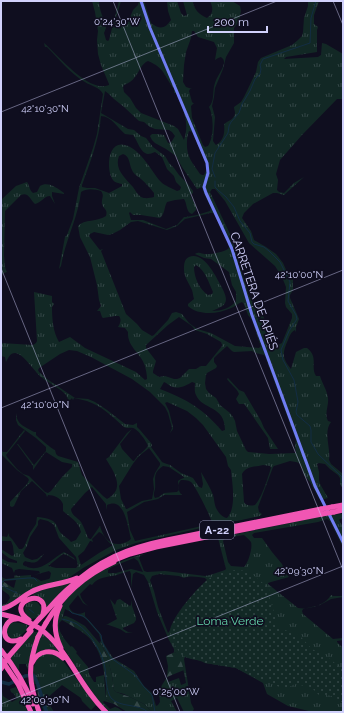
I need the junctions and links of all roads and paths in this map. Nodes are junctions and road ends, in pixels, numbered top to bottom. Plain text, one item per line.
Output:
1 (141, 1) edge
2 (343, 505) edge
3 (333, 509) junction
4 (343, 510) edge
5 (322, 512) junction
6 (343, 542) edge
7 (156, 547) junction
8 (88, 573) junction
9 (68, 593) junction
10 (2, 612) edge
11 (18, 618) junction
12 (42, 619) junction
13 (38, 628) junction
14 (30, 631) junction
15 (21, 639) junction
16 (1, 650) edge
17 (9, 656) junction
18 (1, 659) edge
19 (67, 659) junction
20 (72, 667) junction
21 (30, 668) junction
22 (1, 669) edge
23 (16, 675) junction
24 (23, 689) junction
25 (30, 712) edge
26 (38, 712) edge
27 (106, 712) edge

1 - 6 street, CARRETERA DE APIÉS
2 - 3 highway, A-22
3 - 4 highway, A-22
3 - 5 highway, A-22, bridge
5 - 7 highway, A-22
5 - 8 highway, A-22
7 - 8 highway, A-22
7 - 9 highway
8 - 10 highway
8 - 12 highway
9 - 12 highway
9 - 19 highway
10 - 11 highway
11 - 13 highway
11 - 15 highway
12 - 13 highway
12 - 14 highway, bridge
12 - 21 highway, bridge
13 - 19 highway
14 - 15 highway
14 - 17 highway
15 - 17 highway
16 - 23 highway
17 - 22 highway, bridge
18 - 23 highway
19 - 20 highway
20 - 21 highway
20 - 27 highway
21 - 26 highway
23 - 24 highway
24 - 25 highway
24 - 26 highway

